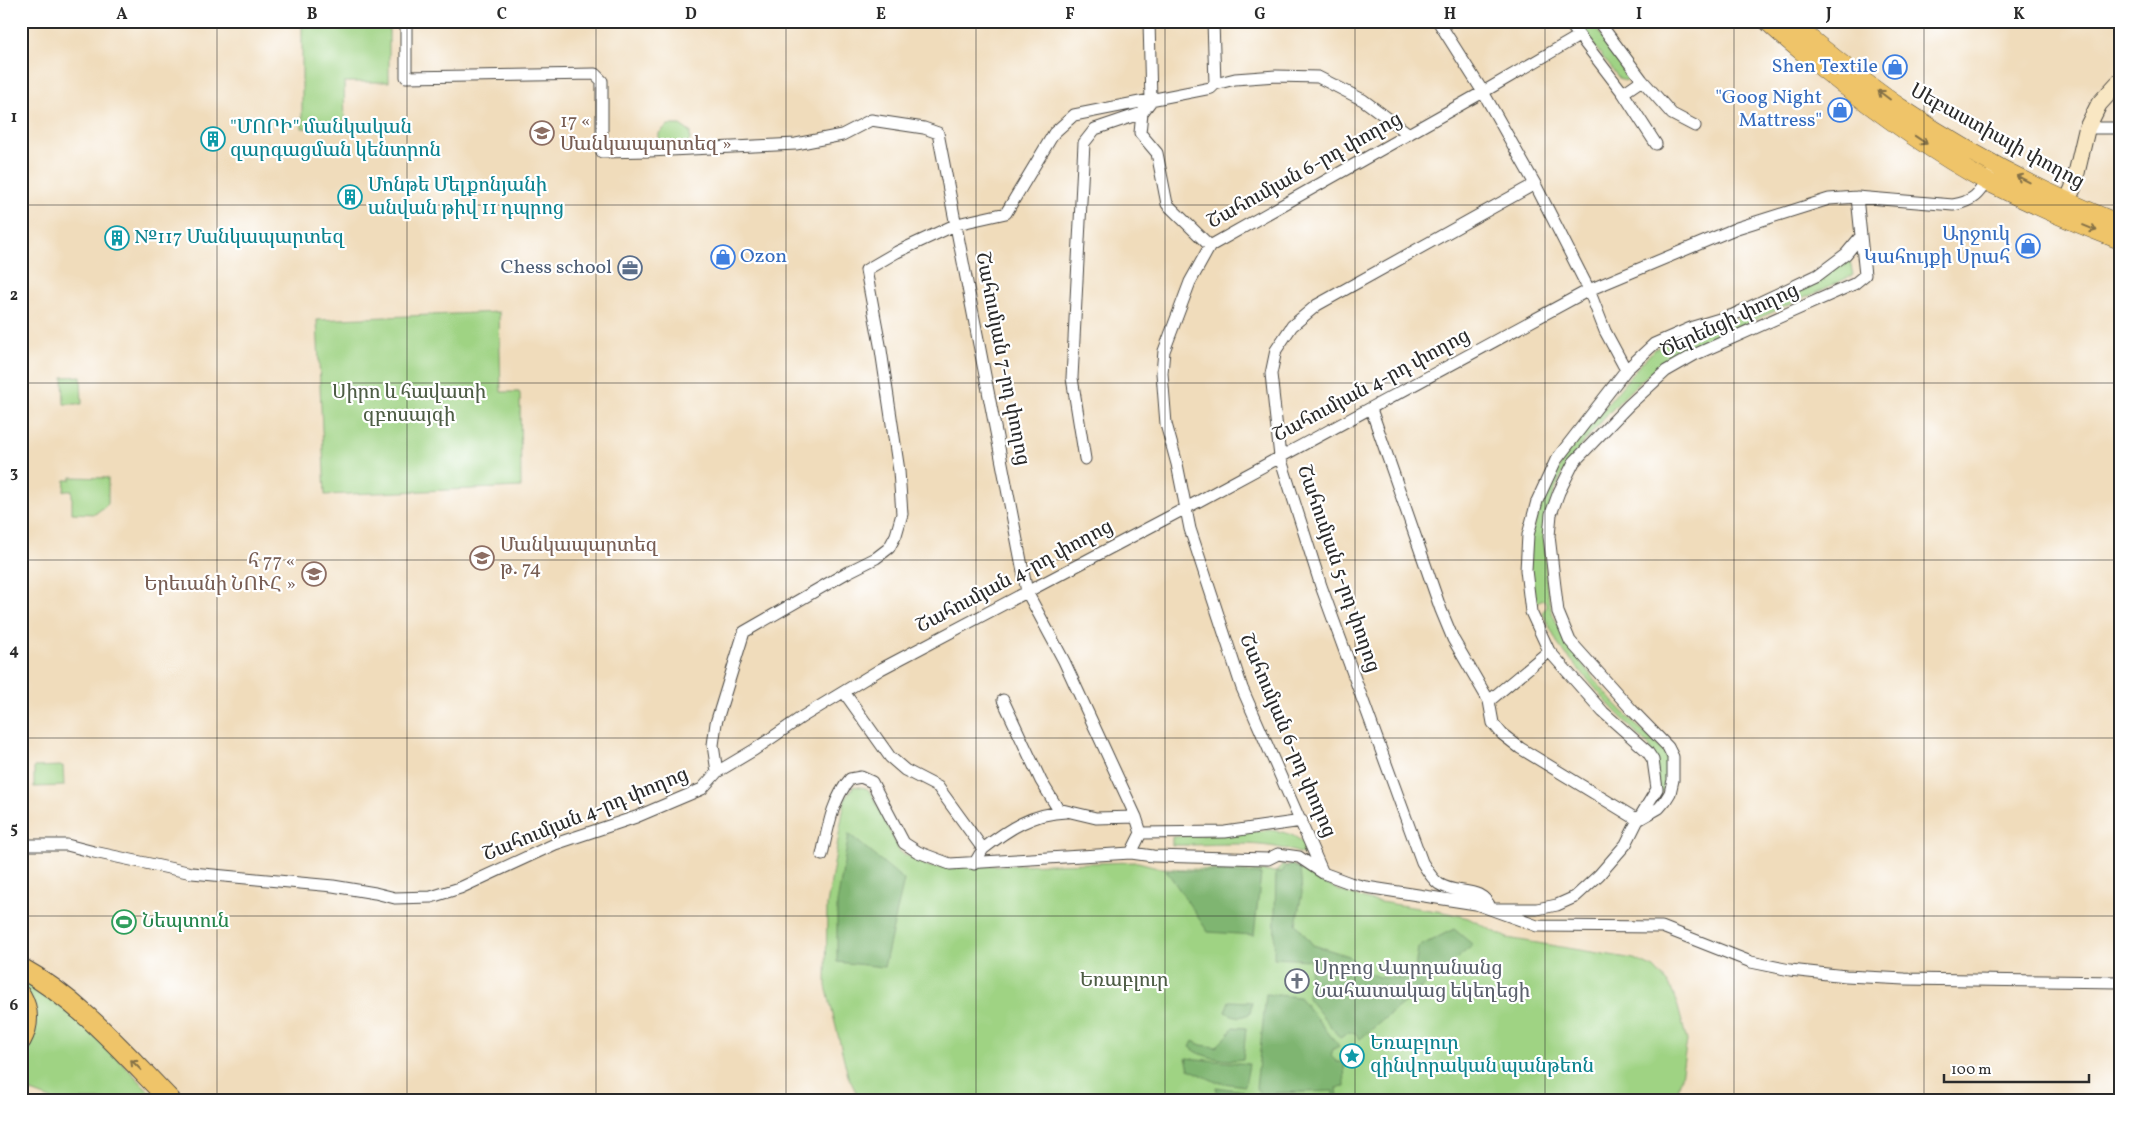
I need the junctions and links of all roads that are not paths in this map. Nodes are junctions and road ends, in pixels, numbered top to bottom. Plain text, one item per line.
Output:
1 (406, 21) edge
2 (1149, 21) edge
3 (1213, 21) edge
4 (1438, 21) edge
5 (1598, 21) edge
6 (1767, 21) edge
7 (1790, 21) edge
8 (1575, 27) edge
9 (1642, 80) junction
10 (2120, 81) edge
11 (1215, 84) junction
12 (1483, 92) junction
13 (1623, 93) junction
14 (1151, 101) junction
15 (1142, 114) junction
16 (1695, 126) dead end
17 (2087, 128) junction
18 (2120, 128) edge
19 (1409, 134) junction
20 (1656, 144) dead end
21 (1996, 166) junction
22 (1987, 181) junction
23 (1535, 184) junction
24 (1857, 197) junction
25 (2063, 209) junction
26 (957, 224) junction
27 (2120, 224) edge
28 (1862, 236) junction
29 (2120, 240) edge
30 (1210, 246) junction
31 (1589, 290) junction
32 (1626, 370) junction
33 (1371, 409) junction
34 (1280, 457) junction
35 (1085, 459) dead end
36 (1186, 508) junction
37 (1027, 592) junction
38 (1549, 651) junction
39 (844, 692) junction
40 (1003, 700) dead end
41 (1489, 700) junction
42 (717, 772) junction
43 (1067, 812) junction
44 (1136, 817) junction
45 (1638, 820) junction
46 (1302, 821) junction
47 (1141, 833) junction
48 (21, 845) edge
49 (983, 850) junction
50 (1131, 853) junction
51 (822, 855) dead end
52 (974, 864) junction
53 (1323, 873) junction
54 (1491, 909) junction
55 (21, 968) edge
56 (2120, 982) edge
57 (21, 996) edge
58 (21, 1040) edge
59 (170, 1100) edge

1 - 26 street, Շահումյան 7-րդ փողոց
2 - 14 street
3 - 11 street
4 - 12 street
5 - 9 street
6 -> 22 main road, Սեբաստիայի փողոց
21 -> 7 main road, Սեբաստիայի փողոց
8 - 12 street, Շահումյան 6-րդ փողոց
8 - 13 street
9 - 13 street
9 - 16 street
10 - 17 street
11 - 14 street
11 - 19 street
12 - 19 street, Շահումյան 6-րդ փողոց
12 - 23 street
13 - 20 street
14 - 15 street
14 - 26 street
15 - 30 street
15 - 35 street
17 - 18 street
17 - 25 street
19 - 30 street, Շահումյան 6-րդ փողոց
21 - 22 street, Շահումյան 4-րդ փողոց
25 -> 21 main road, Սեբաստիայի փողոց
22 - 24 street, Շահումյան 4-րդ փողոց
22 - 25 main road, Սեբաստիայի փողոց
23 - 31 street
23 - 34 street, Շահումյան 5-րդ փողոց
24 - 28 street, Ծերենցի փողոց
24 - 31 street, Շահումյան 4-րդ փողոց
25 - 27 main road, Սեբաստիայի փողոց
25 -> 29 main road, Սեբաստիայի փողոց
26 - 37 street, Շահումյան 7-րդ փողոց
26 - 42 street
28 - 32 street, Ծերենցի փողոց
28 - 45 street, Ծերենցի փողոց
30 - 36 street, Շահումյան 6-րդ փողոց
31 - 32 street
31 - 33 street, Շահումյան 4-րդ փողոց
32 - 38 street, Ծերենցի փողոց
33 - 34 street, Շահումյան 4-րդ փողոց
33 - 41 street
34 - 36 street, Շահումյան 4-րդ փողոց
34 - 54 street, Շահումյան 5-րդ փողոց
36 - 37 street, Շահումյան 4-րդ փողոց
36 - 46 street, Շահումյան 6-րդ փողոց
37 - 39 street, Շահումյան 4-րդ փողոց
37 - 44 street, Շահումյան 7-րդ փողոց
38 - 41 street
38 - 45 street, Ծերենցի փողոց
39 - 42 street, Շահումյան 4-րդ փողոց
39 - 49 street
40 - 43 street
41 - 45 street
42 - 48 street, Շահումյան 4-րդ փողոց
43 - 44 street
43 - 49 street
44 - 47 street, Շահումյան 7-րդ փողոց
45 - 54 street, Ծերենցի փողոց
46 - 47 street
46 - 53 street, Շահումյան 6-րդ փողոց
47 - 50 street
49 - 52 street
50 - 52 street
50 - 53 street
51 - 52 street
53 - 54 street
54 - 56 street
59 -> 55 highway
57 - 58 highway

